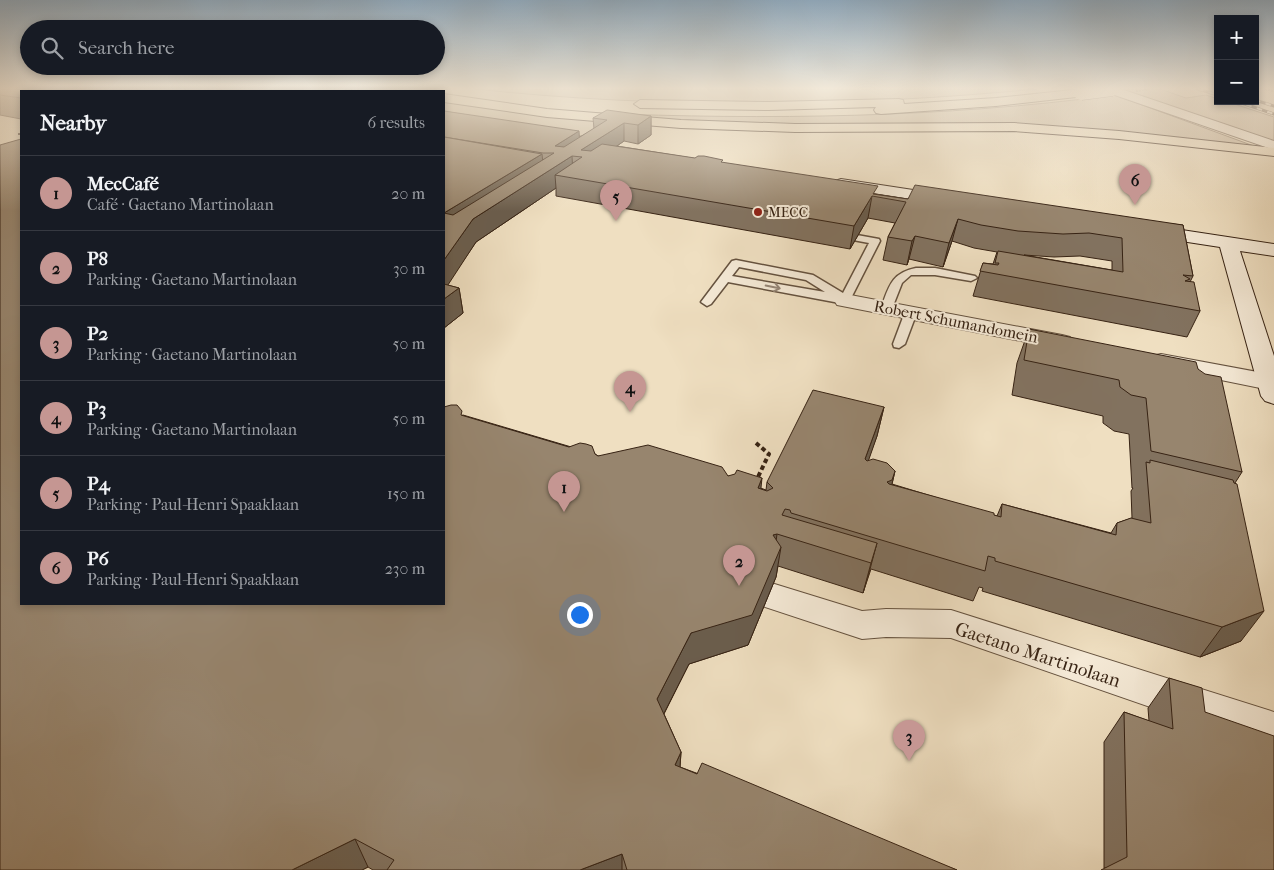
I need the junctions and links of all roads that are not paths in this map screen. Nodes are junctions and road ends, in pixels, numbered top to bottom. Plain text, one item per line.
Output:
1 (1048, 130) edge
2 (1227, 130) edge
3 (1274, 146) edge
4 (1274, 152) edge
5 (821, 181) edge
6 (958, 202) edge
7 (1131, 229) edge
8 (857, 238) edge
9 (1228, 243) junction
10 (1274, 250) edge
11 (725, 278) junction
12 (971, 278) dead end
13 (845, 300) junction
14 (707, 302) dead end
15 (887, 308) junction
16 (911, 312) junction
17 (899, 344) dead end
18 (1086, 346) edge
19 (1144, 358) edge
20 (1273, 387) edge
21 (768, 595) edge
22 (1274, 731) edge

1 - 4 main road
2 - 3 street
5 - 6 street
7 - 9 street
8 - 13 lane
9 - 10 street
9 - 20 street
11 -> 13 lane
11 - 13 lane
11 - 14 lane
12 - 15 lane
13 - 15 street, Robert Schumandomein
15 - 16 street, Robert Schumandomein
16 - 17 lane
16 - 18 street, Robert Schumandomein
19 - 20 street
21 - 22 street, Gaetano Martinolaan

